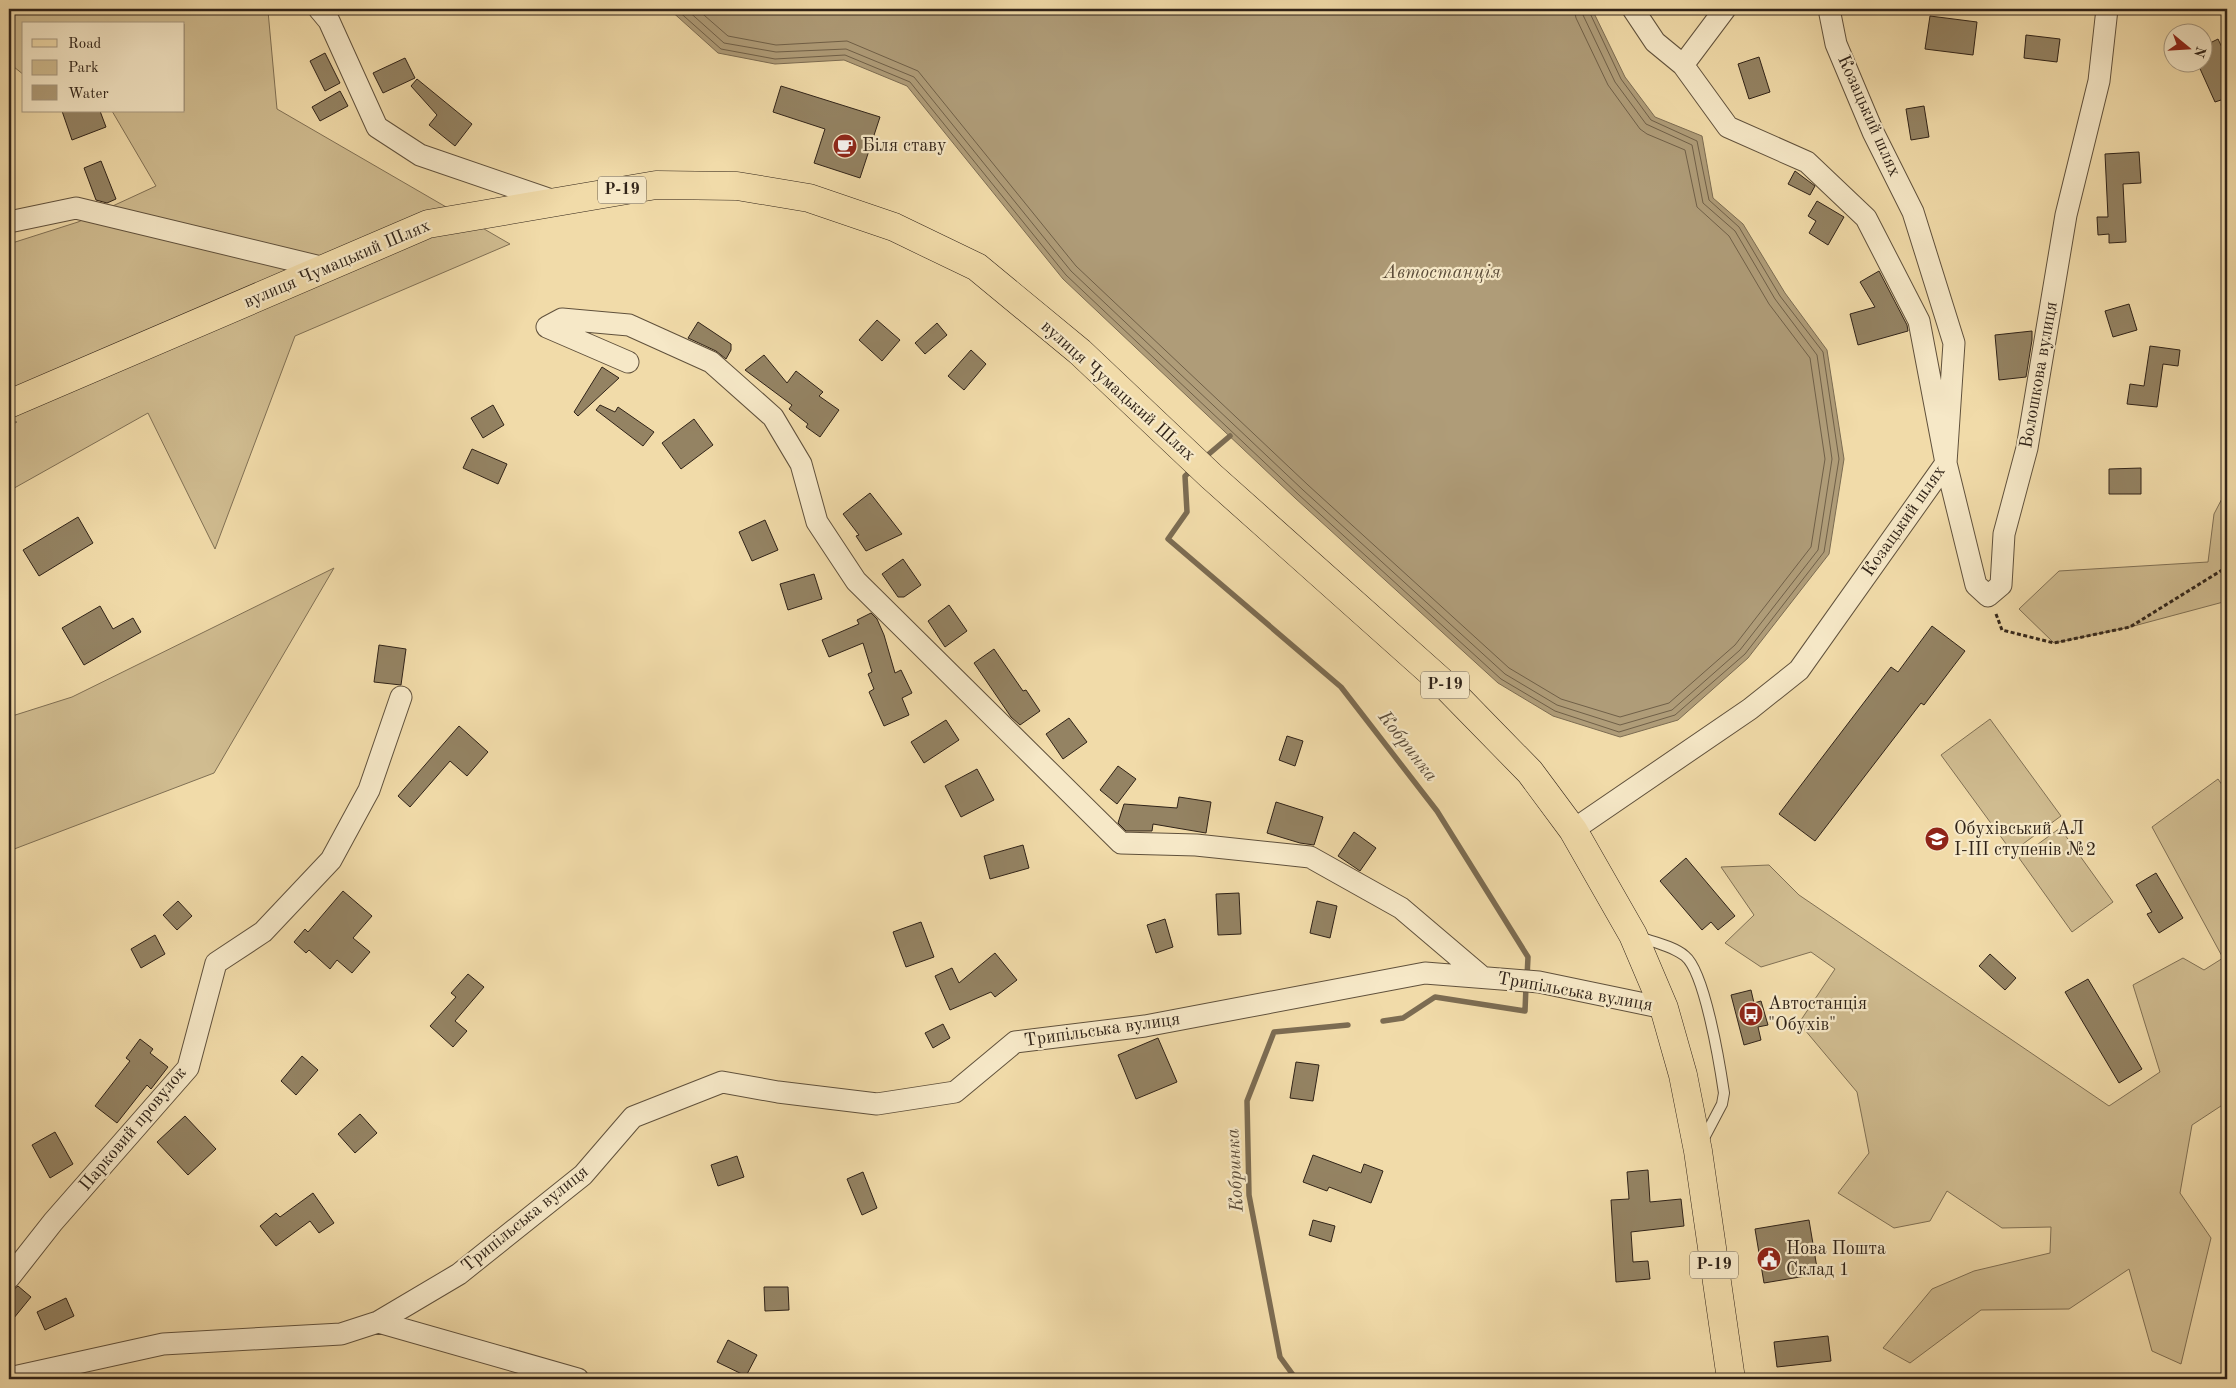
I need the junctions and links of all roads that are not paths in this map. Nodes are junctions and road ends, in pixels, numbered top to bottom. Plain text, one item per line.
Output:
1 (319, 9) edge
2 (1633, 9) edge
3 (1725, 9) edge
4 (1828, 9) edge
5 (2107, 9) edge
6 (1683, 65) junction
7 (555, 201) junction
8 (9, 222) edge
9 (325, 268) junction
10 (628, 362) dead end
11 (9, 404) edge
12 (1946, 463) junction
13 (401, 697) dead end
14 (1573, 830) junction
15 (1633, 935) junction
16 (1481, 976) junction
17 (1664, 1008) junction
18 (1698, 1150) junction
19 (9, 1278) edge
20 (378, 1322) junction
21 (9, 1378) edge
22 (578, 1379) edge
23 (1731, 1379) edge

1 - 7 street
2 - 6 street
3 - 6 street
4 - 12 street, Козацький шлях
5 - 12 street, Волошкова вулиця
6 - 12 street
7 - 9 main road, вулиця Чумацький Шлях / Р-19
7 - 14 main road, вулиця Чумацький Шлях / Р-19
8 - 9 street
9 - 11 main road, вулиця Чумацький Шлях / Р-19
10 - 16 street
12 - 14 street, Козацький шлях
13 - 19 street, Парковий провулок
14 - 15 main road, вулиця Чумацький Шлях / Р-19
15 - 17 main road, вулиця Чумацький Шлях / Р-19
15 - 18 lane
16 - 17 street, Трипільська вулиця
16 - 20 street, Трипільська вулиця
17 - 18 main road, вулиця Чумацький Шлях / Р-19
18 - 23 main road, вулиця Чумацький Шлях / Р-19
20 - 21 street, Трипільська вулиця
20 - 22 street

